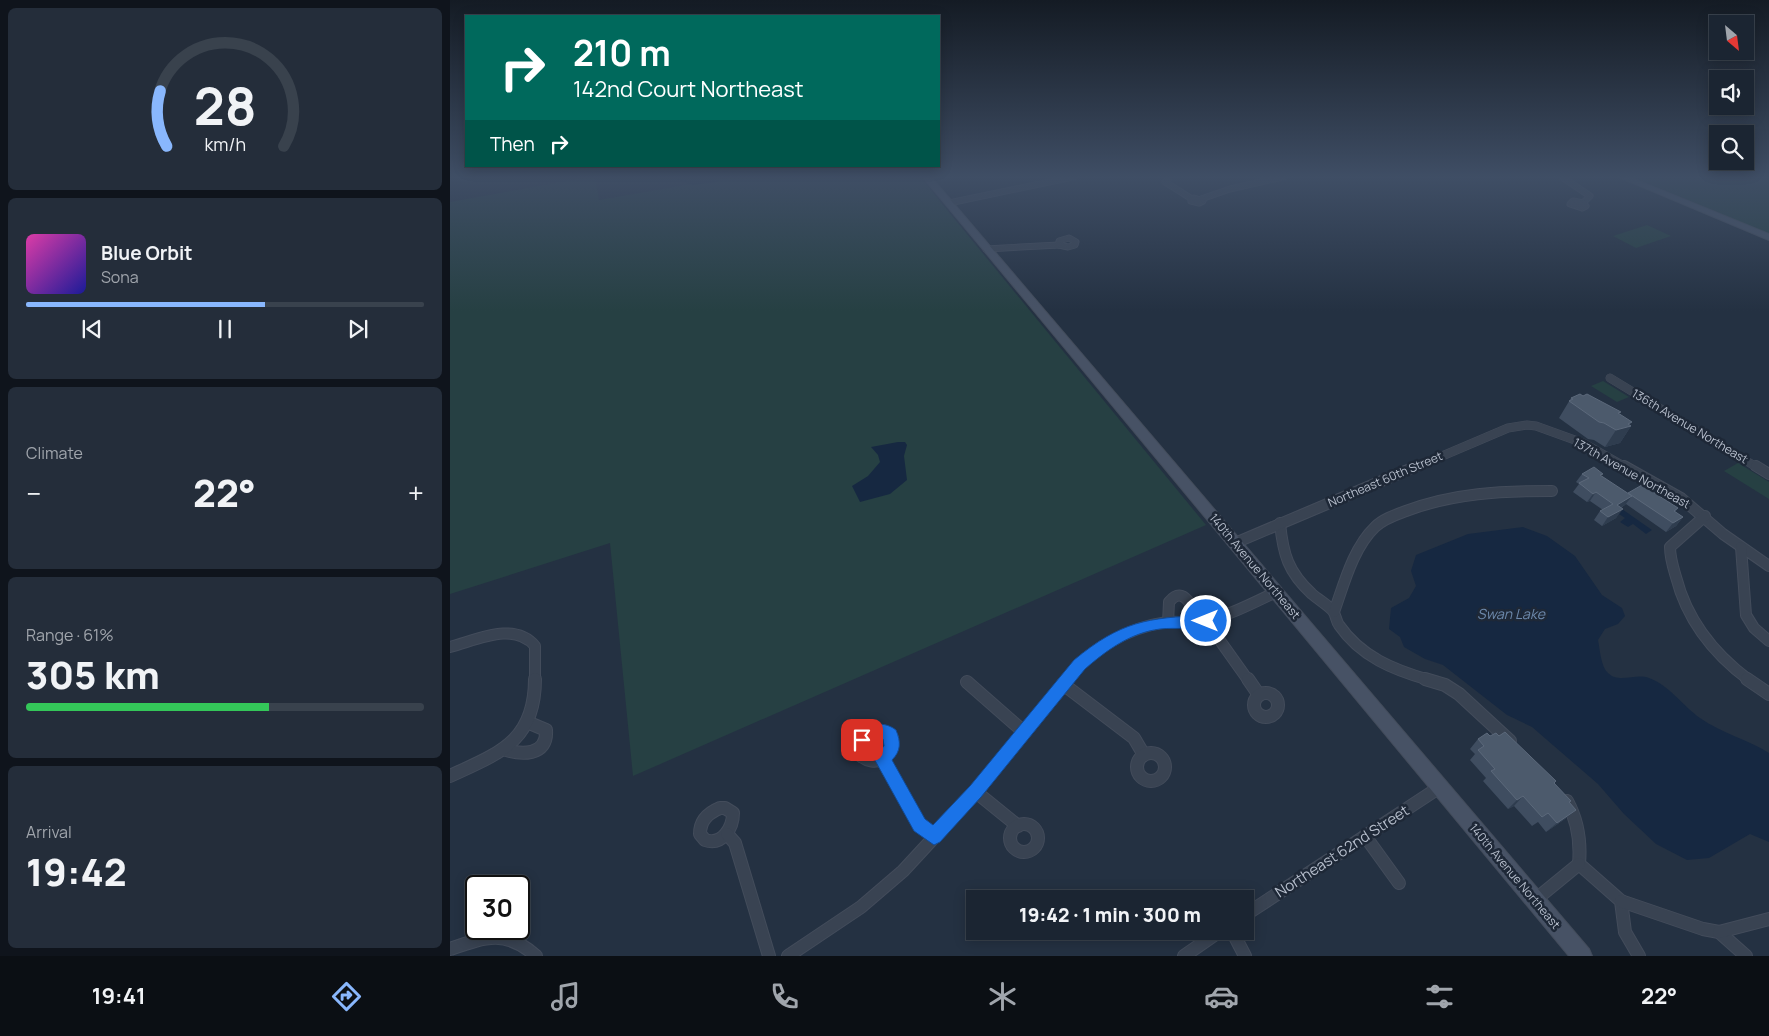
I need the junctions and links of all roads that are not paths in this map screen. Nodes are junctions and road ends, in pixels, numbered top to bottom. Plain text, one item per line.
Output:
1 (964, 222) edge
2 (1732, 222) edge
3 (1769, 237) edge
4 (1059, 245) dead end
5 (986, 249) junction
6 (1610, 378) dead end
7 (1536, 426) joint
8 (1769, 474) edge
9 (1552, 491) dead end
10 (1705, 516) junction
11 (1280, 523) junction
12 (1235, 543) junction
13 (1741, 547) junction
14 (1769, 566) edge
15 (1276, 592) junction
16 (1334, 612) junction
17 (1201, 621) junction
18 (1168, 622) junction
19 (1769, 640) edge
20 (450, 648) edge
21 (967, 682) dead end
22 (1063, 684) junction
23 (1769, 694) edge
24 (1258, 695) dead end
25 (527, 722) junction
26 (1024, 732) junction
27 (1517, 748) edge
28 (503, 750) junction
29 (1144, 755) dead end
30 (882, 759) dead end
31 (450, 776) edge
32 (1440, 787) junction
33 (976, 792) junction
34 (1561, 792) edge
35 (1018, 826) dead end
36 (727, 834) dead end
37 (934, 836) junction
38 (1365, 836) junction
39 (1579, 864) junction
40 (1399, 883) dead end
41 (1535, 900) junction
42 (1621, 901) junction
43 (1254, 909) edge
44 (1769, 919) edge
45 (1719, 932) junction
46 (1207, 940) edge
47 (1237, 940) edge
48 (450, 950) edge
49 (536, 956) edge
50 (768, 956) edge
51 (788, 956) edge
52 (1184, 956) edge
53 (1245, 956) edge
54 (1582, 956) edge
55 (1639, 956) edge
56 (1746, 956) edge

1 - 5 street, 140th Avenue Northeast
2 - 3 street
4 - 5 street
5 - 12 street, 140th Avenue Northeast
6 - 8 street, 136th Avenue Northeast
7 - 10 street, 137th Avenue Northeast
7 - 11 street, Northeast 60th Street
9 - 16 street
10 - 13 street, 137th Avenue Northeast
10 - 23 street
11 - 12 street, Northeast 60th Street
11 - 16 street
12 - 15 street, 140th Avenue Northeast
13 - 14 street, 137th Avenue Northeast
13 - 19 street
15 - 17 street
15 - 32 street, 140th Avenue Northeast
16 - 27 street
17 - 18 street
17 - 18 street
17 - 24 street
18 - 22 street
20 - 25 street
21 - 26 street
22 - 26 street
22 - 29 street
25 - 28 street
25 - 28 street
26 - 33 street
28 - 31 street
30 - 37 street
32 - 38 street, Northeast 62nd Street
32 - 41 street, 140th Avenue Northeast
33 - 35 street
33 - 37 street
34 - 39 street
36 - 50 street
37 - 51 street
38 - 40 street
38 - 43 street, Northeast 62nd Street
39 - 41 street
39 - 42 street
41 - 54 street, 140th Avenue Northeast
42 - 45 street
42 - 55 street
44 - 45 street
45 - 56 street
46 - 52 street
47 - 53 street
48 - 49 street

